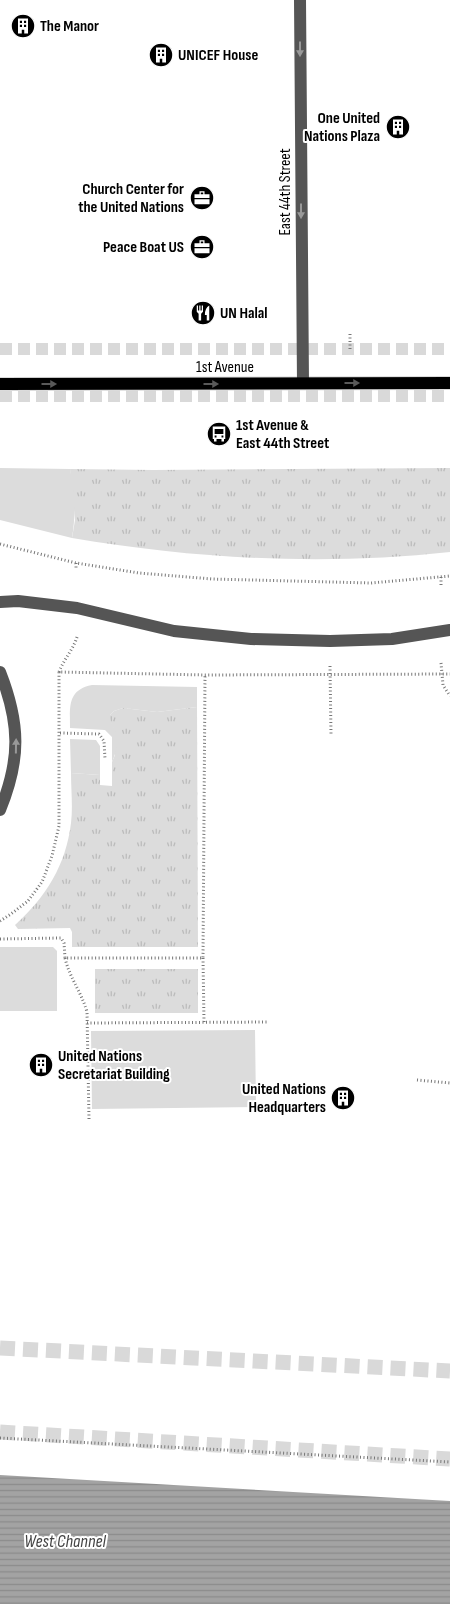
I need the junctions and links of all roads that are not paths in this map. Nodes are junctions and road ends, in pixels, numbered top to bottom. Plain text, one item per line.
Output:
1 (300, 0) edge
2 (303, 383) junction
3 (450, 383) edge
4 (0, 384) edge
5 (0, 602) edge
6 (450, 630) edge
7 (0, 672) edge
8 (0, 810) edge

1 -> 2 street, East 44th Street
2 -> 3 main road, 1st Avenue
4 -> 2 main road, 1st Avenue
5 - 6 street
8 -> 7 street

